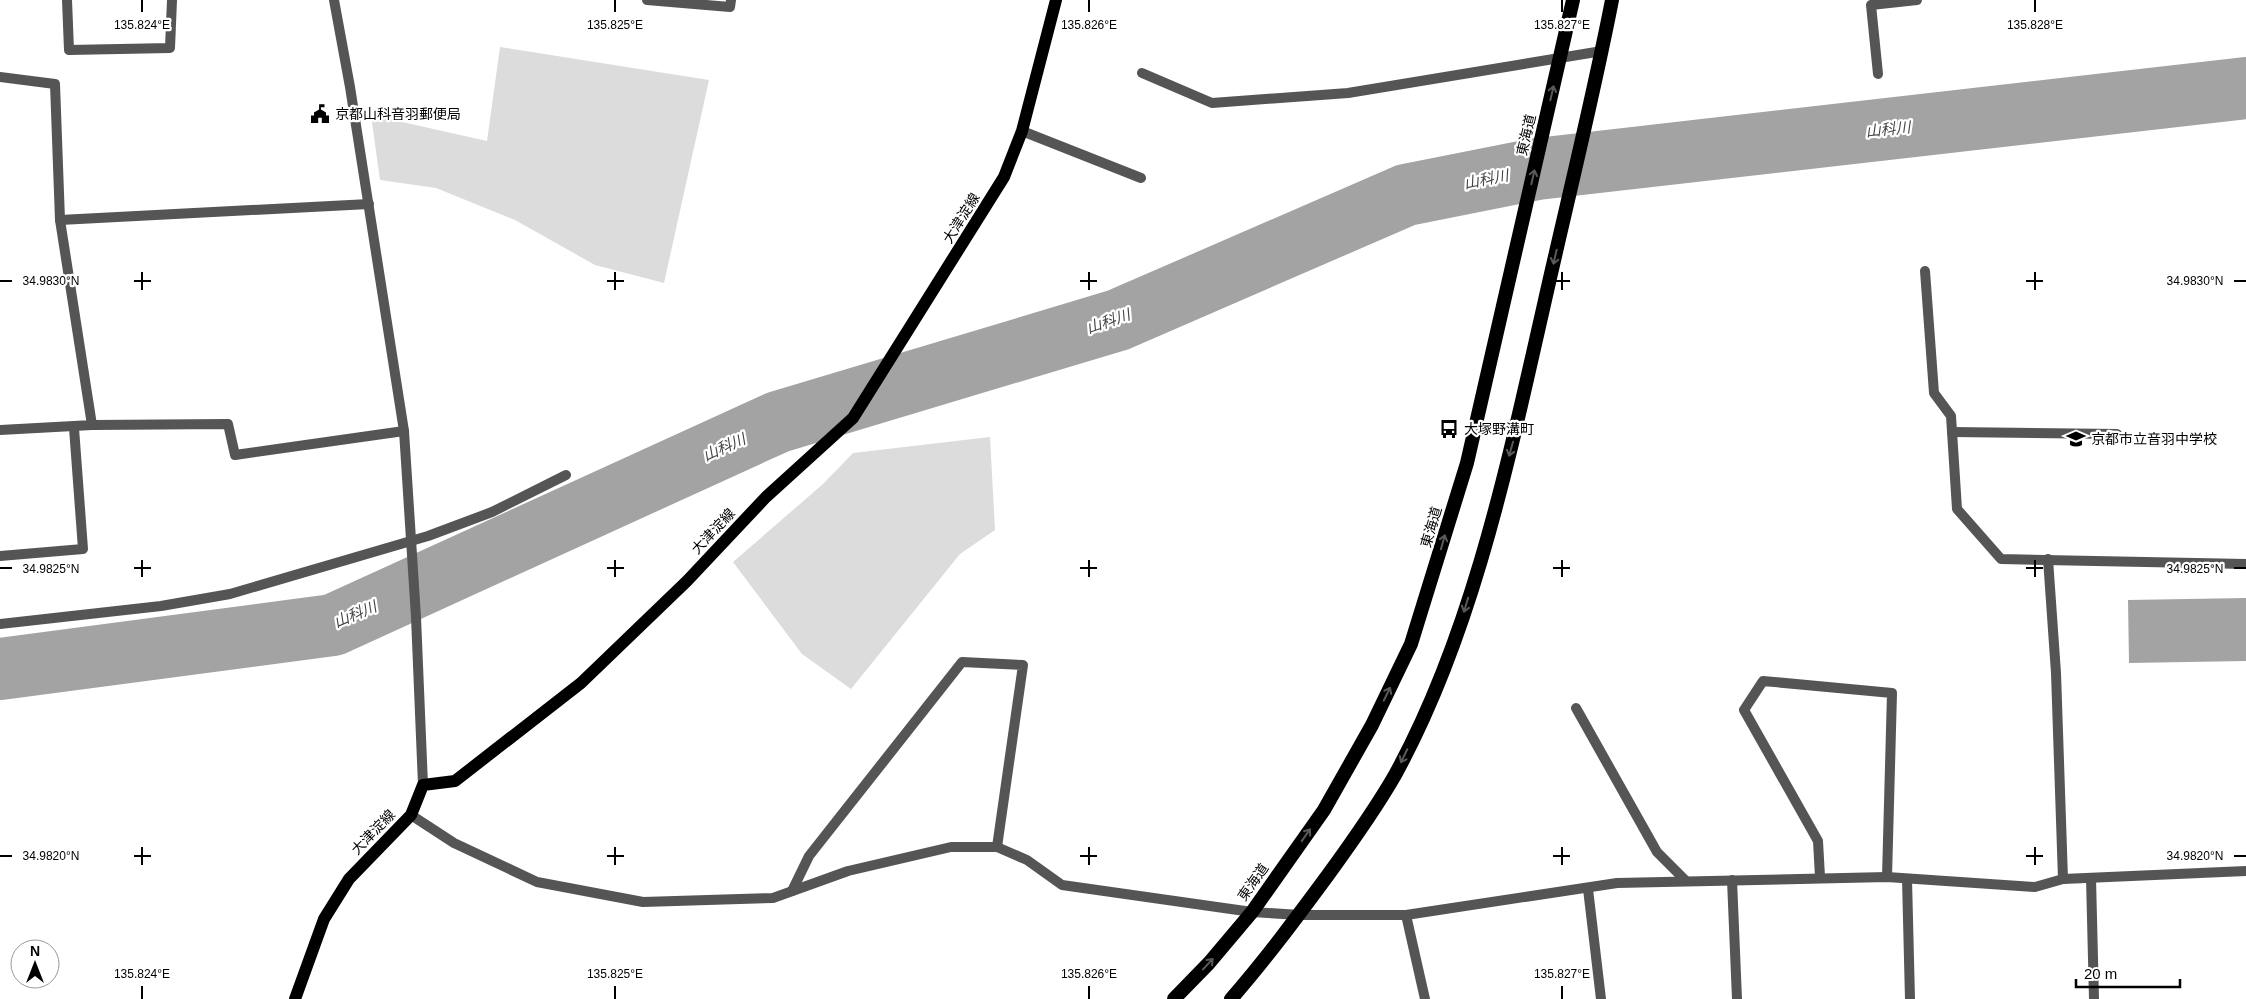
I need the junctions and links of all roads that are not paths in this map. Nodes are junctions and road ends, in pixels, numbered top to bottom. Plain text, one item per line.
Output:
1 (67, 0) edge
2 (172, 0) edge
3 (334, 0) edge
4 (647, 0) edge
5 (731, 0) edge
6 (1056, 0) edge
7 (1573, 0) edge
8 (1612, 0) edge
9 (1917, 0) edge
10 (1602, 51) junction
11 (1561, 57) junction
12 (1142, 73) dead end
13 (1878, 74) dead end
14 (0, 77) edge
15 (1022, 131) junction
16 (1141, 178) dead end
17 (369, 204) junction
18 (60, 220) junction
19 (1925, 271) dead end
20 (92, 425) junction
21 (74, 428) junction
22 (0, 430) edge
23 (404, 430) junction
24 (1952, 432) junction
25 (2116, 434) dead end
26 (566, 475) dead end
27 (411, 545) junction
28 (0, 556) edge
29 (2048, 559) junction
30 (2246, 564) edge
31 (0, 624) edge
32 (1576, 708) dead end
33 (423, 785) junction
34 (411, 815) junction
35 (997, 847) junction
36 (2246, 871) edge
37 (1820, 877) junction
38 (1887, 877) junction
39 (2092, 878) junction
40 (2063, 879) junction
41 (1732, 880) junction
42 (1907, 880) junction
43 (1686, 881) junction
44 (1588, 889) junction
45 (792, 891) junction
46 (1252, 912) junction
47 (1300, 914) junction
48 (1406, 915) junction
49 (295, 999) edge
50 (1174, 999) edge
51 (1231, 999) edge
52 (1425, 999) edge
53 (1601, 999) edge
54 (1737, 999) edge
55 (1910, 999) edge
56 (2094, 999) edge

1 - 2 street
3 - 17 street
4 - 5 street
6 - 15 main road, 大津淀線
7 - 11 highway, 東海道
8 - 10 highway
9 - 13 street
10 - 11 street
10 -> 47 highway
11 - 12 street
46 -> 11 highway, 東海道
14 - 18 street
15 - 16 street
15 - 33 main road, 大津淀線
17 - 18 street
17 - 23 street
18 - 20 street
19 - 24 street
20 - 21 street
20 - 23 street
21 - 22 street
21 - 28 street
23 - 27 street
24 - 25 street
24 - 29 street
26 - 27 street
27 - 31 street
27 - 33 street
29 - 30 street
29 - 40 street
32 - 43 street
33 - 34 main road, 大津淀線
34 - 45 street
34 - 49 main road, 大津淀線
35 - 45 street
35 - 45 street
35 - 46 street
36 - 39 street
37 - 38 street
37 - 38 street
37 - 41 street
38 - 42 street
39 - 40 street
39 - 56 street
40 - 42 street
41 - 43 street
41 - 54 street
42 - 55 street
43 - 44 street
44 - 48 street
44 - 53 street
46 - 47 street
50 -> 46 highway, 東海道
47 - 48 street
47 - 51 highway
48 - 52 street

